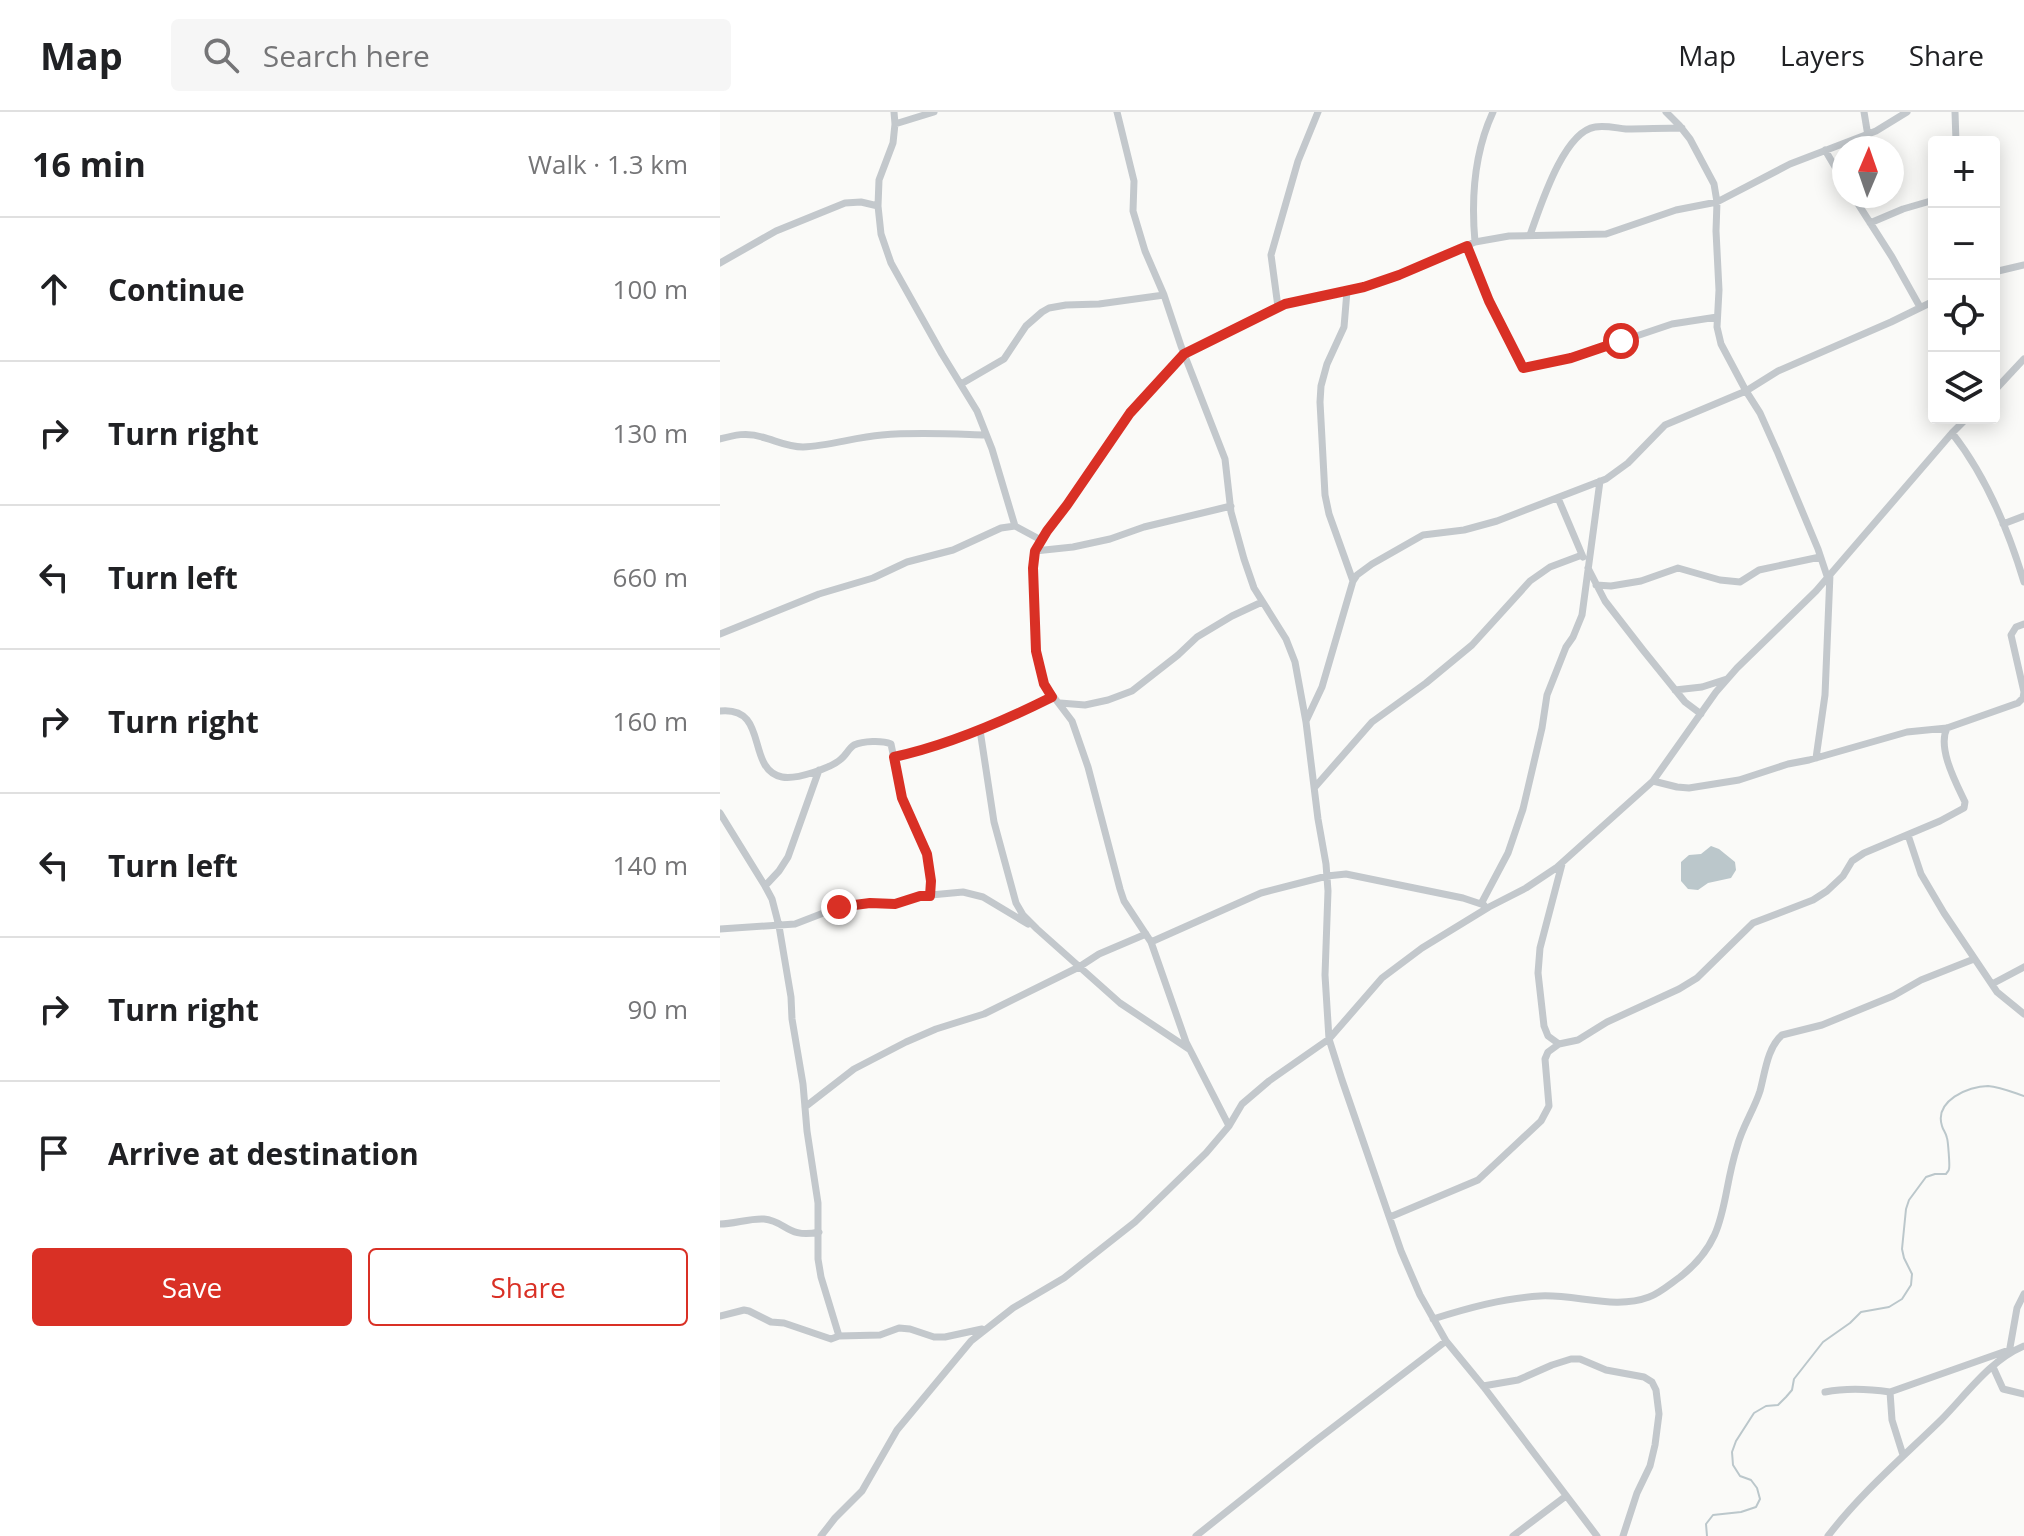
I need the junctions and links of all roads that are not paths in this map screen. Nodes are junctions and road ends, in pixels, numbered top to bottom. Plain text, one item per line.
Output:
1 (894, 112) edge
2 (934, 112) edge
3 (1117, 112) edge
4 (1318, 112) edge
5 (1493, 112) edge
6 (1666, 112) edge
7 (1864, 112) edge
8 (1907, 112) edge
9 (1955, 112) edge
10 (895, 124) junction
11 (1682, 128) junction
12 (1868, 136) joint
13 (1956, 136) edge
14 (1832, 148) edge
15 (1825, 150) junction
16 (1832, 162) edge
17 (1717, 202) junction
18 (1928, 202) edge
19 (878, 206) junction
20 (1861, 208) edge
21 (1870, 223) junction
22 (1530, 235) junction
23 (1471, 244) junction
24 (720, 263) edge
25 (2024, 265) edge
26 (2000, 271) edge
27 (1347, 291) junction
28 (1164, 295) junction
29 (1928, 304) edge
30 (1278, 307) junction
31 (1920, 307) junction
32 (1717, 317) junction
33 (1184, 354) junction
34 (2024, 359) edge
35 (961, 384) junction
36 (2000, 385) edge
37 (1746, 391) junction
38 (1961, 424) edge
39 (1952, 433) junction
40 (986, 435) junction
41 (720, 439) edge
42 (1600, 481) junction
43 (1558, 498) junction
44 (1231, 506) junction
45 (2024, 516) edge
46 (2003, 524) junction
47 (1015, 526) junction
48 (1041, 540) junction
49 (1035, 551) junction
50 (1582, 555) junction
51 (1820, 557) junction
52 (1588, 568) junction
53 (1829, 574) junction
54 (1353, 581) junction
55 (2024, 582) edge
56 (1596, 585) junction
57 (1262, 602) junction
58 (2024, 624) edge
59 (720, 634) edge
60 (1728, 679) junction
61 (1675, 690) junction
62 (2024, 692) edge
63 (1052, 697) junction
64 (1060, 703) junction
65 (720, 711) edge
66 (1701, 714) junction
67 (1306, 722) junction
68 (1947, 728) junction
69 (980, 730) junction
70 (894, 757) junction
71 (1816, 758) junction
72 (820, 770) junction
73 (1653, 781) junction
74 (1315, 787) junction
75 (720, 813) edge
76 (1908, 835) junction
77 (1562, 863) junction
78 (1327, 876) junction
79 (765, 886) junction
80 (930, 896) junction
81 (1485, 906) junction
82 (779, 926) junction
83 (720, 929) edge
84 (1037, 929) junction
85 (1148, 938) junction
86 (1974, 959) junction
87 (1079, 967) junction
88 (2024, 967) edge
89 (1992, 984) junction
90 (2024, 1014) edge
91 (1329, 1039) junction
92 (1559, 1044) junction
93 (1191, 1051) junction
94 (805, 1107) junction
95 (1229, 1126) junction
96 (1390, 1217) junction
97 (720, 1224) edge
98 (819, 1232) junction
99 (2024, 1294) edge
100 (720, 1316) edge
101 (1433, 1319) junction
102 (987, 1328) junction
103 (839, 1336) junction
104 (1446, 1341) junction
105 (2024, 1346) edge
106 (2009, 1352) junction
107 (1993, 1367) junction
108 (1483, 1386) junction
109 (1825, 1392) dead end
110 (1890, 1392) junction
111 (2024, 1394) edge
112 (1903, 1455) junction
113 (1566, 1496) junction
114 (821, 1536) edge
115 (1196, 1536) edge
116 (1513, 1536) edge
117 (1597, 1536) edge
118 (1623, 1536) edge
119 (1828, 1536) edge

1 - 10 street
2 - 10 street
3 - 28 street
4 - 30 street
5 - 23 street
6 - 11 street
7 - 12 street
8 - 12 street
9 - 13 street
10 - 19 street
11 - 17 street
11 - 22 street
14 - 15 street
15 - 16 street
15 - 17 street
17 - 22 street
17 - 32 street
18 - 21 street
19 - 24 street
19 - 35 street
20 - 21 street
21 - 31 street
22 - 23 street
23 - 27 street
23 - 32 street
25 - 26 street
27 - 30 street
27 - 54 street
28 - 33 street
28 - 35 street
29 - 31 street
30 - 33 street
31 - 37 street
32 - 37 street
33 - 44 street
33 - 48 street
34 - 36 street
35 - 40 street
37 - 42 street
37 - 51 street
38 - 39 street
39 - 46 street
39 - 53 street
40 - 41 street
40 - 47 street
42 - 43 street
42 - 52 street
43 - 50 street
43 - 54 street
44 - 49 street
44 - 57 street
45 - 46 street
46 - 55 street
47 - 48 street
47 - 59 street
48 - 49 street
49 - 63 street
50 - 52 street
50 - 74 street
51 - 53 street
51 - 56 street
52 - 56 street
52 - 81 street
53 - 60 street
53 - 71 street
54 - 67 street
56 - 61 street
57 - 64 street
57 - 67 street
58 - 62 street
60 - 61 street
60 - 66 street
61 - 66 street
62 - 68 street
63 - 64 street
63 - 69 street
64 - 85 street
65 - 72 street
66 - 73 street
67 - 74 street
68 - 71 street
68 - 76 street
69 - 70 street
69 - 84 street
70 - 72 street
70 - 80 street
71 - 73 street
72 - 79 street
73 - 77 street
74 - 78 street
75 - 79 street
76 - 86 street
76 - 92 street
77 - 81 street
77 - 92 street
78 - 81 street
78 - 85 street
78 - 91 street
79 - 82 street
80 - 82 street
80 - 84 street
81 - 91 street
82 - 83 street
82 - 94 street
84 - 87 street
85 - 87 street
85 - 93 street
86 - 89 street
86 - 101 street
87 - 93 street
87 - 94 street
88 - 89 street
89 - 90 street
91 - 95 street
91 - 96 street
92 - 96 street
93 - 95 street
94 - 98 street
95 - 102 street
96 - 101 street
97 - 98 street
98 - 103 street
99 - 106 street
100 - 103 street
101 - 104 street
102 - 103 street
102 - 114 street
104 - 108 street
104 - 115 street
105 - 106 street
106 - 107 street
106 - 110 street
107 - 111 street
107 - 112 street
108 - 113 street
108 - 118 street
109 - 110 street
110 - 112 street
112 - 119 street
113 - 116 street
113 - 117 street

